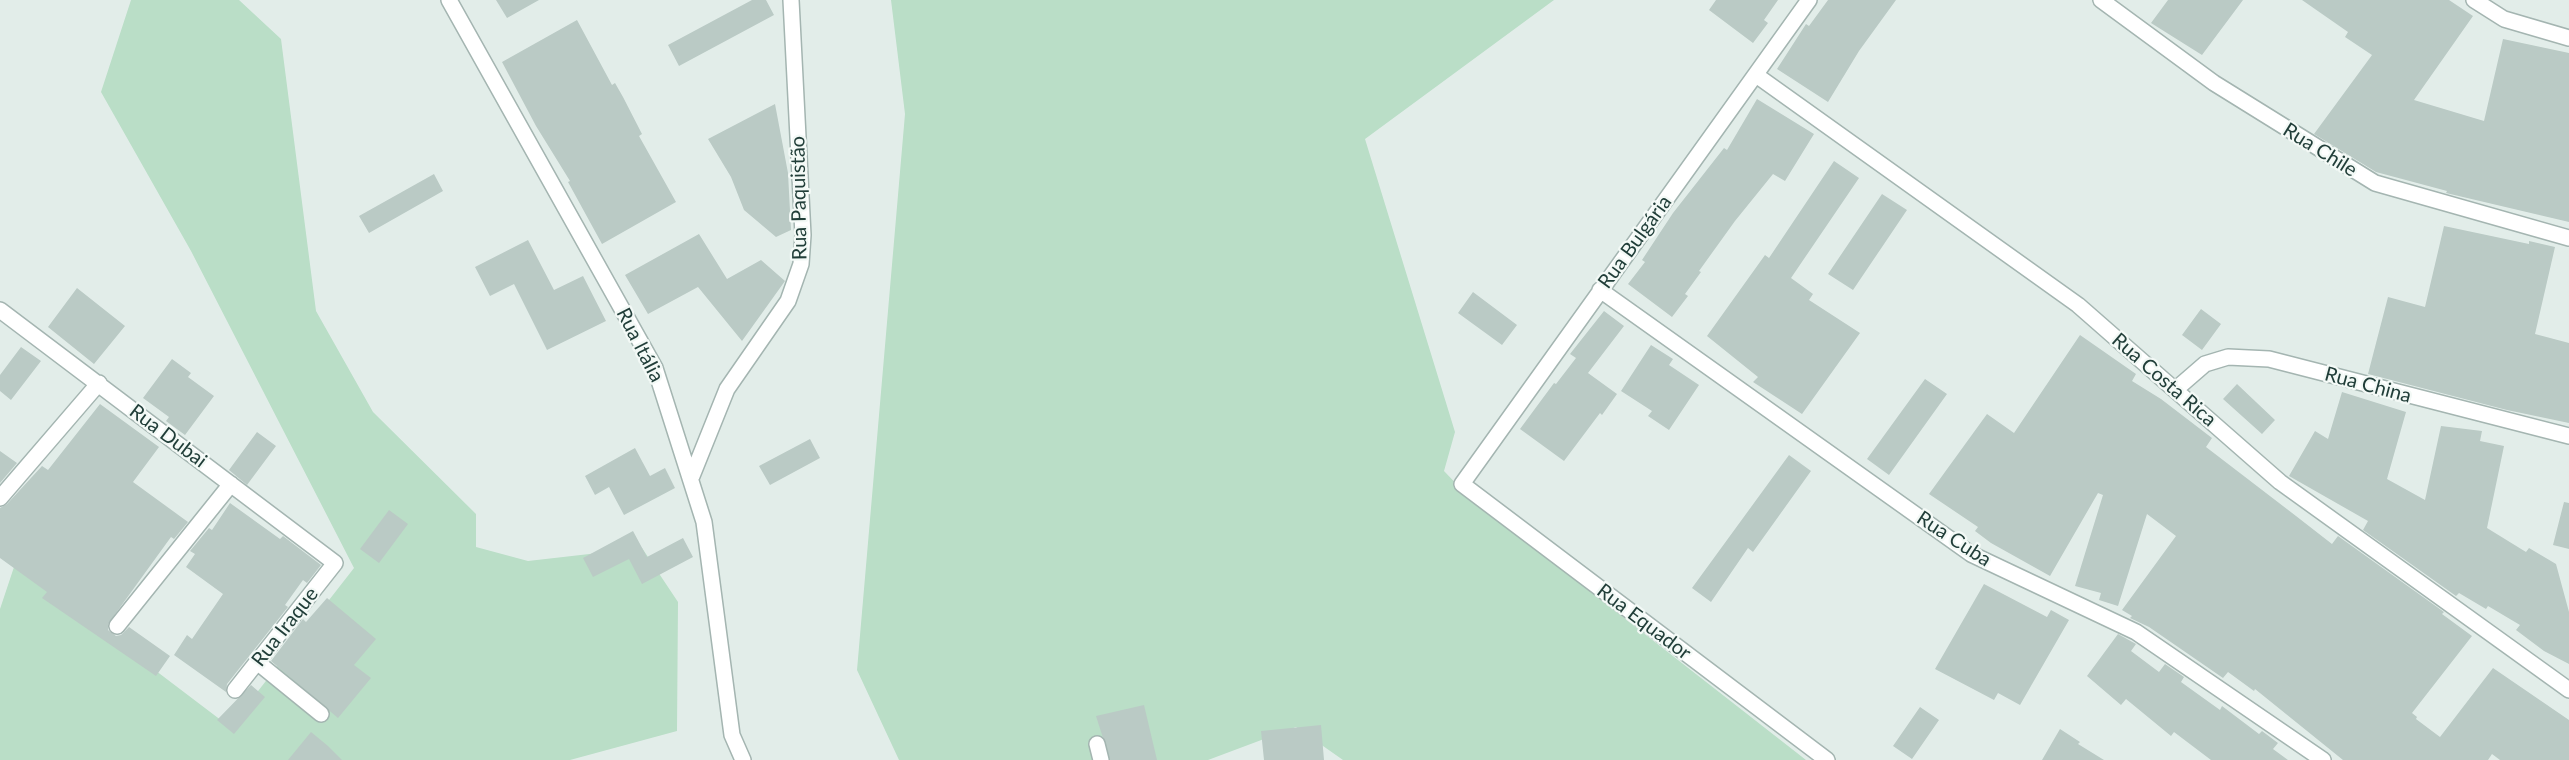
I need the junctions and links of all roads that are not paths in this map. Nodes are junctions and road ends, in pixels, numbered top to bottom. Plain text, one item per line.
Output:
1 (449, 0) edge
2 (791, 0) edge
3 (1809, 0) edge
4 (2101, 0) edge
5 (2474, 0) edge
6 (2569, 38) edge
7 (1756, 75) junction
8 (2569, 238) edge
9 (1600, 290) junction
10 (0, 310) edge
11 (99, 383) junction
12 (2175, 390) junction
13 (2569, 436) edge
14 (692, 476) junction
15 (231, 484) junction
16 (1462, 484) joint
17 (0, 498) edge
18 (335, 563) joint
19 (117, 626) dead end
20 (257, 662) junction
21 (235, 690) dead end
22 (2569, 690) edge
23 (321, 714) dead end
24 (1097, 744) dead end
25 (743, 760) edge
26 (1101, 760) edge
27 (1827, 760) edge
28 (2323, 760) edge

1 - 14 street, Rua Itália
2 - 14 street, Rua Paquistão
3 - 7 street, Rua Bulgária
4 - 8 street, Rua Chile
5 - 6 street
7 - 9 street, Rua Bulgária
7 - 12 street, Rua Costa Rica
9 - 16 street, Rua Bulgária
9 - 28 street, Rua Cuba
10 - 11 street, Rua Dubai
11 - 15 street, Rua Dubai
11 - 17 street
12 - 13 street, Rua China
12 - 22 street, Rua Costa Rica
14 - 25 street, Rua Itália
15 - 18 street, Rua Dubai
15 - 19 street
16 - 27 street, Rua Equador
18 - 20 street, Rua Iraque
20 - 21 street, Rua Iraque
20 - 23 street
24 - 26 street

